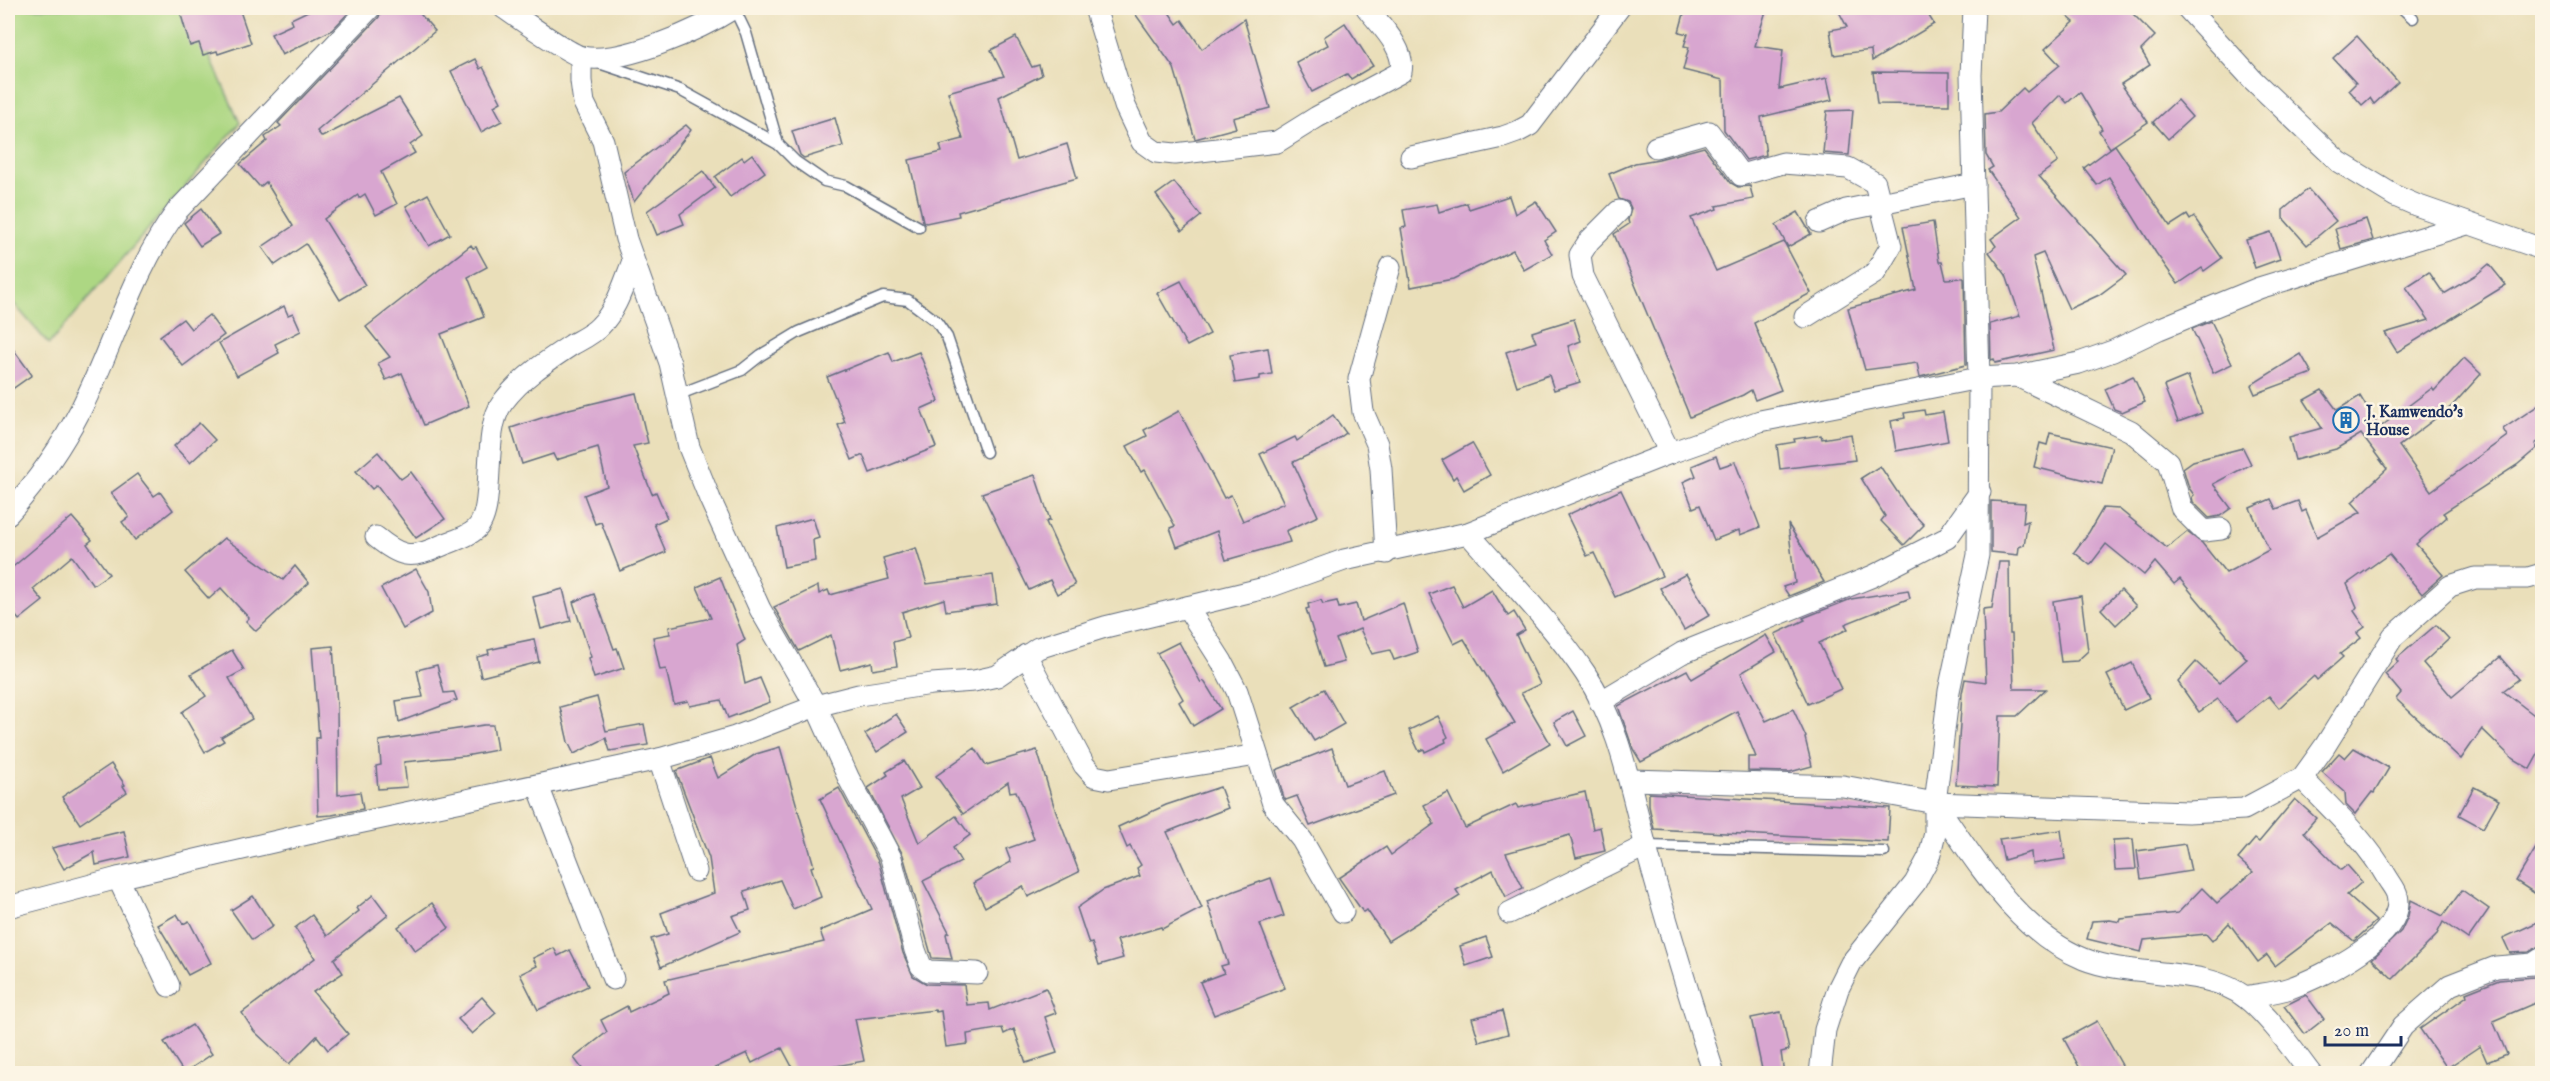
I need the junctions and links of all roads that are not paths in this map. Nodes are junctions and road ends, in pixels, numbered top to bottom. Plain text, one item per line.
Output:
1 (370, 8) edge
2 (504, 8) edge
3 (734, 8) edge
4 (1095, 8) edge
5 (1367, 8) edge
6 (1618, 8) edge
7 (1974, 8) edge
8 (2187, 8) edge
9 (2402, 8) edge
10 (2413, 18) dead end
11 (581, 57) junction
12 (778, 144) junction
13 (1656, 147) dead end
14 (1411, 157) dead end
15 (1974, 184) junction
16 (1882, 202) junction
17 (1619, 211) dead end
18 (1819, 222) dead end
19 (2467, 224) junction
20 (919, 227) dead end
21 (2542, 249) edge
22 (633, 261) junction
23 (1390, 267) dead end
24 (1804, 317) dead end
25 (2017, 376) junction
26 (1979, 378) junction
27 (677, 395) junction
28 (986, 452) dead end
29 (1670, 453) junction
30 (1980, 492) junction
31 (8, 514) edge
32 (2222, 529) dead end
33 (1468, 533) junction
34 (376, 537) dead end
35 (1386, 553) junction
36 (2542, 574) edge
37 (1187, 607) junction
38 (1026, 655) junction
39 (1600, 702) junction
40 (816, 706) junction
41 (1257, 755) junction
42 (659, 759) junction
43 (2302, 778) junction
44 (1631, 780) junction
45 (538, 786) junction
46 (1935, 803) junction
47 (1646, 846) junction
48 (1884, 852) dead end
49 (696, 871) dead end
50 (118, 878) junction
51 (8, 907) edge
52 (1343, 912) dead end
53 (1509, 913) dead end
54 (2542, 958) edge
55 (977, 973) dead end
56 (613, 979) dead end
57 (169, 986) dead end
58 (2245, 997) junction
59 (1714, 1074) edge
60 (1820, 1074) edge
61 (2311, 1074) edge
62 (2371, 1074) edge

1 - 31 street
2 - 11 street
3 - 11 street
3 - 12 lane
4 - 5 street
6 - 14 street
7 - 15 street
8 - 19 street
9 - 10 lane
11 - 12 lane
11 - 22 street
12 - 20 lane
13 - 16 street
15 - 16 street
15 - 26 street
16 - 18 street
16 - 24 street
17 - 29 street
19 - 21 street
19 - 25 street
22 - 27 street
22 - 34 street
23 - 35 street
25 - 26 street
25 - 32 street
26 - 29 street
26 - 30 street
27 - 28 lane
27 - 40 street
29 - 33 street
30 - 39 street
30 - 46 street
33 - 35 street
33 - 39 street
35 - 37 street
36 - 43 street
37 - 38 street
37 - 41 street
38 - 40 street
38 - 41 street
39 - 44 street
40 - 42 street
40 - 55 street
41 - 52 street
42 - 45 street
42 - 49 street
43 - 46 street
43 - 58 street
44 - 46 street
44 - 47 street
45 - 50 street
45 - 56 street
46 - 58 street
46 - 60 street
47 - 48 lane
47 - 53 street
47 - 59 street
50 - 51 street
50 - 57 street
54 - 62 street
58 - 61 street

